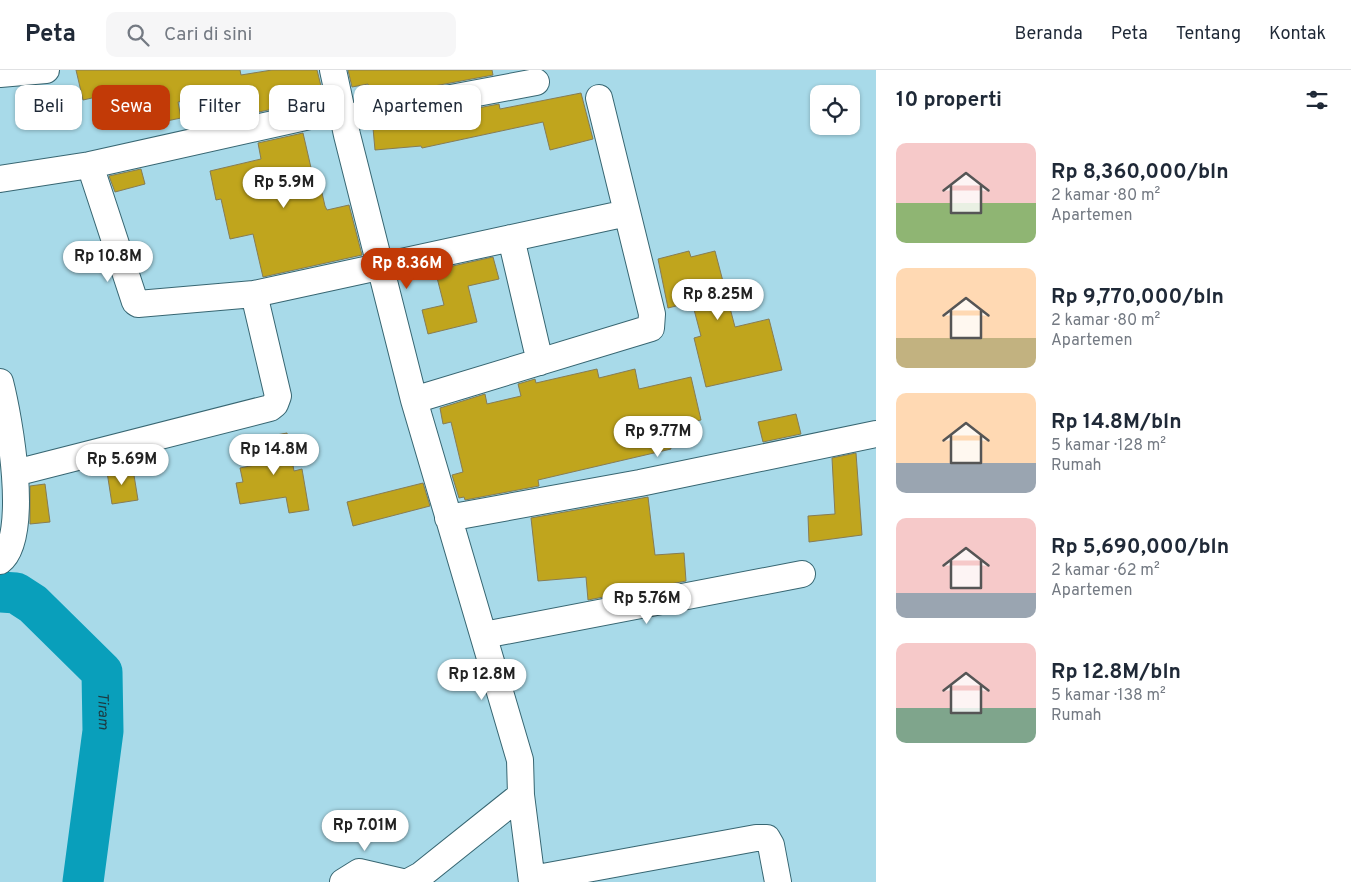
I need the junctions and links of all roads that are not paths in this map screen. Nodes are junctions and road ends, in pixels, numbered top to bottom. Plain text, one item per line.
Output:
1 (46, 70) edge
2 (333, 70) edge
3 (0, 74) edge
4 (536, 82) dead end
5 (336, 85) edge
6 (599, 98) dead end
7 (344, 113) edge
8 (344, 117) edge
9 (269, 128) edge
10 (90, 165) junction
11 (0, 179) edge
12 (627, 213) junction
13 (511, 238) junction
14 (380, 267) junction
15 (254, 294) junction
16 (540, 362) junction
17 (0, 382) edge
18 (414, 400) junction
19 (876, 434) edge
20 (15, 473) junction
21 (448, 518) junction
22 (0, 561) edge
23 (802, 574) dead end
24 (484, 635) junction
25 (521, 794) junction
26 (532, 881) edge
27 (343, 882) edge
28 (402, 882) edge
29 (408, 882) edge
30 (778, 882) edge

1 - 3 street
2 - 5 street
4 - 7 street
6 - 12 street
8 - 14 street
9 - 10 street
10 - 11 street
10 - 15 street
12 - 13 street
12 - 16 street
13 - 14 street
13 - 16 street
14 - 15 street
14 - 18 street
15 - 20 street
16 - 18 street
17 - 20 street
18 - 21 street
19 - 21 street
20 - 22 street
21 - 24 street
23 - 24 street
24 - 25 street
25 - 26 street
25 - 29 street
26 - 30 street
27 - 28 street

